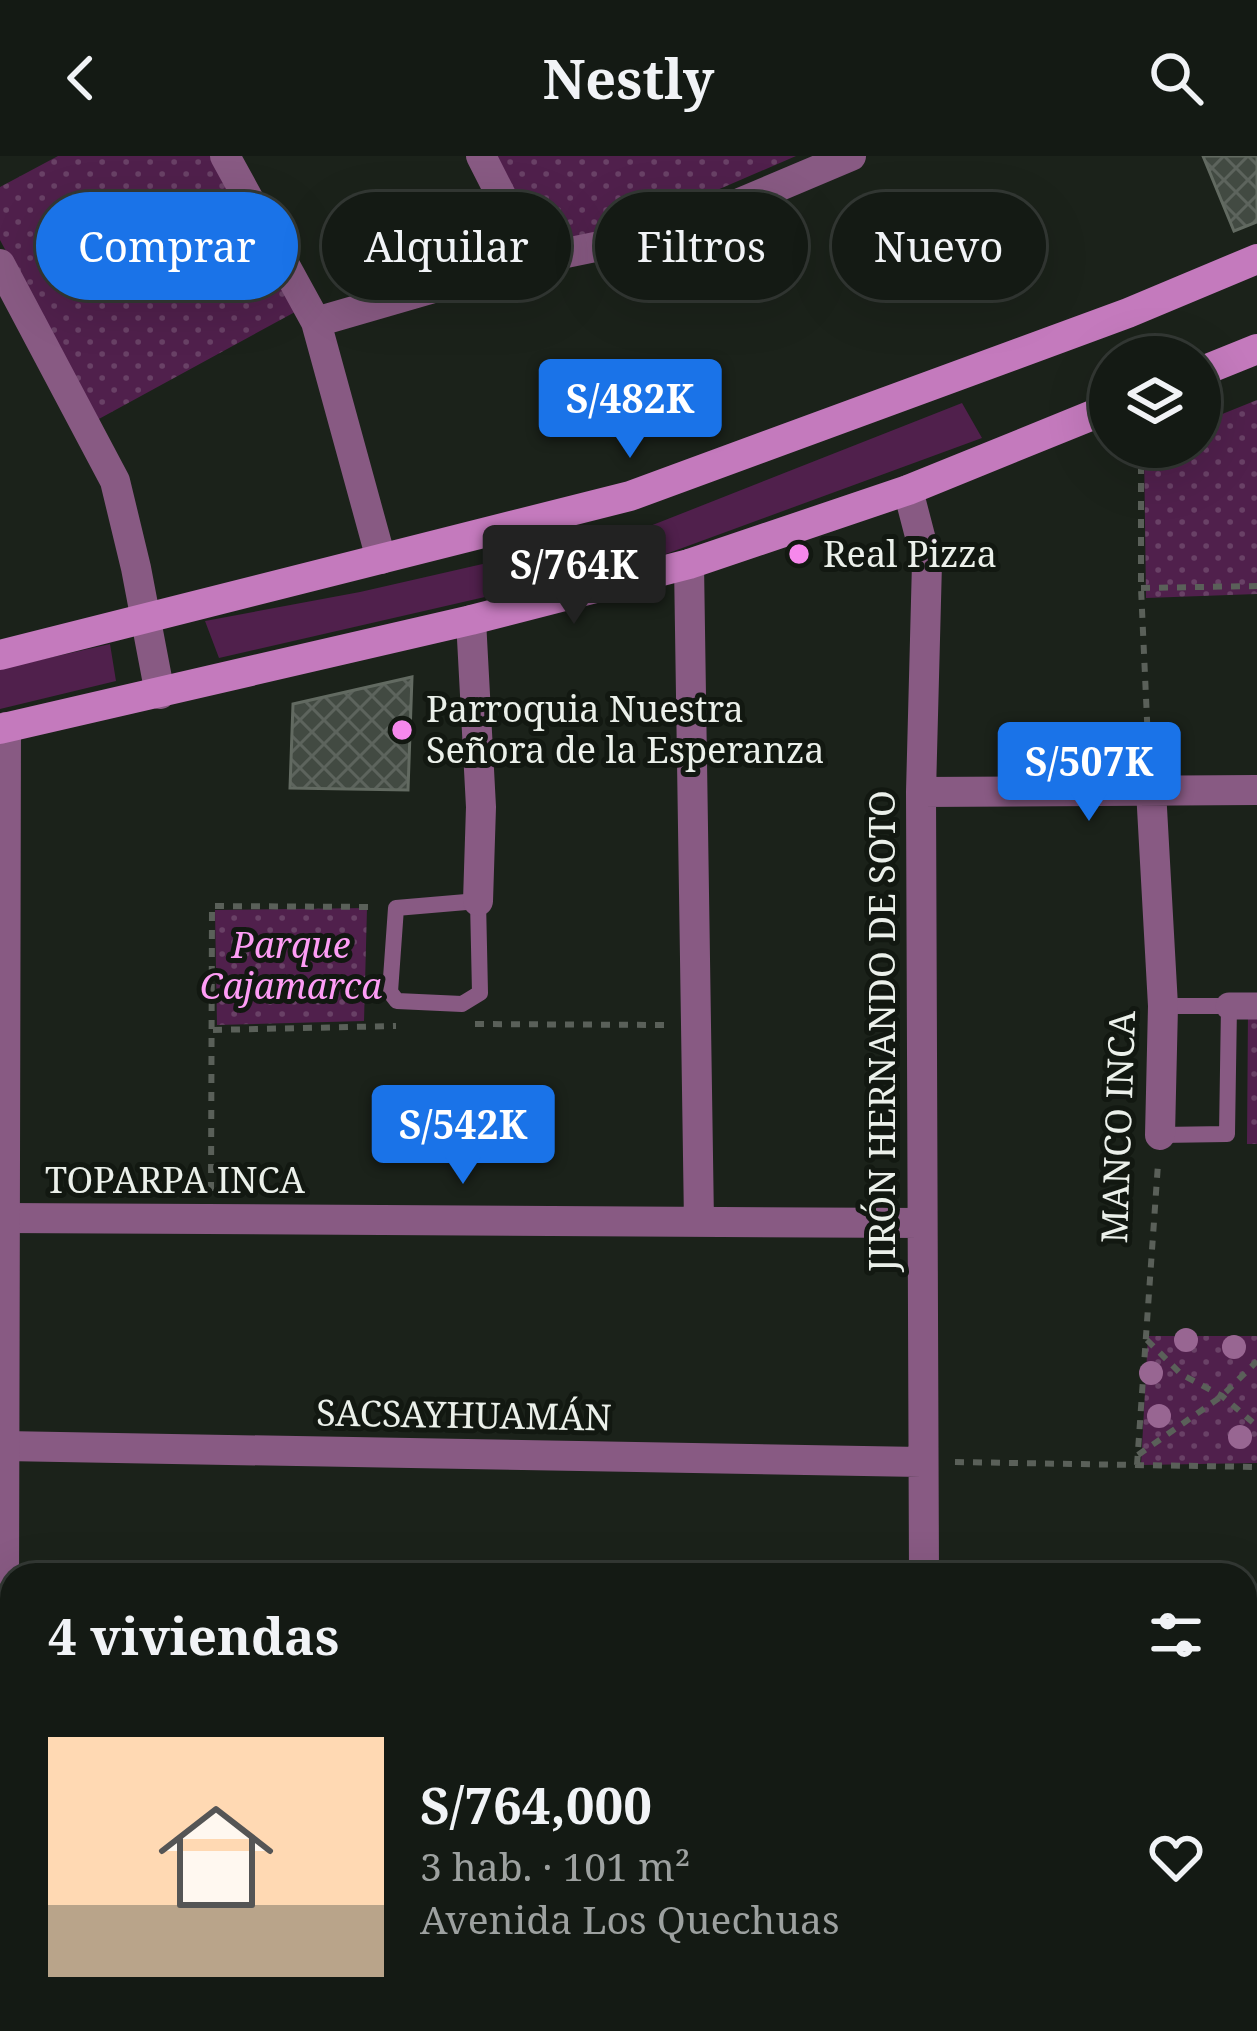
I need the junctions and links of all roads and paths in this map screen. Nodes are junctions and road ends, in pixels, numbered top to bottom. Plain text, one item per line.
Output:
1 (225, 156) edge
2 (481, 156) edge
3 (850, 156) edge
4 (499, 192) edge
5 (571, 252) edge
6 (1257, 259) edge
7 (0, 264) edge
8 (392, 300) edge
9 (316, 322) junction
10 (1257, 349) edge
11 (1221, 364) edge
12 (1089, 417) edge
13 (1141, 468) edge
14 (908, 490) junction
15 (381, 559) junction
16 (689, 564) junction
17 (1257, 586) edge
18 (1141, 588) junction
19 (471, 620) junction
20 (147, 621) junction
21 (0, 656) edge
22 (160, 694) junction
23 (3, 728) edge
24 (1150, 790) junction
25 (1257, 790) edge
26 (921, 792) junction
27 (478, 901) junction
28 (396, 908) junction
29 (3, 971) edge
30 (1162, 1006) junction
31 (1243, 1006) edge
32 (1160, 1135) junction
33 (4, 1218) junction
34 (210, 1219) junction
35 (699, 1222) junction
36 (922, 1223) junction
37 (1146, 1339) junction
38 (1257, 1361) edge
39 (1222, 1396) junction
40 (1257, 1426) edge
41 (4, 1446) junction
42 (1138, 1455) junction
43 (921, 1462) junction
44 (1137, 1466) junction
45 (1257, 1467) edge
46 (4, 1563) edge
47 (924, 1563) edge

1 - 9 street
2 - 4 street
3 - 5 street
6 - 15 main road
7 - 20 street
8 - 9 street
9 - 15 street
10 - 11 main road
12 - 14 main road
13 - 18 path
14 - 16 main road
14 - 26 street, JIRÓN HERNANDO DE SOTO
15 - 20 main road
16 - 19 main road
16 - 35 street
17 - 18 path
18 - 24 path
19 - 22 main road
19 - 27 street
20 - 21 main road
20 - 22 street
22 - 23 main road
23 - 29 street
24 - 25 street
24 - 26 street
24 - 30 street, MANCO INCA
26 - 36 street, JIRÓN HERNANDO DE SOTO
27 - 28 lane
27 - 28 lane
28 - 34 path
29 - 33 street
30 - 31 lane
30 - 32 street, MANCO INCA
31 - 32 lane
32 - 37 path, MANCO INCA
33 - 34 street, TOPARPA INCA
33 - 41 street
34 - 35 street, TOPARPA INCA
35 - 36 street, TOPARPA INCA
36 - 43 street, JIRÓN HERNANDO DE SOTO
37 - 39 path
37 - 42 path, MANCO INCA
38 - 39 path
39 - 40 path
39 - 42 path
41 - 43 street, SACSAYHUAMÁN
41 - 46 street
42 - 44 path, MANCO INCA
43 - 44 path
43 - 47 street, JIRÓN HERNANDO DE SOTO
44 - 45 path

